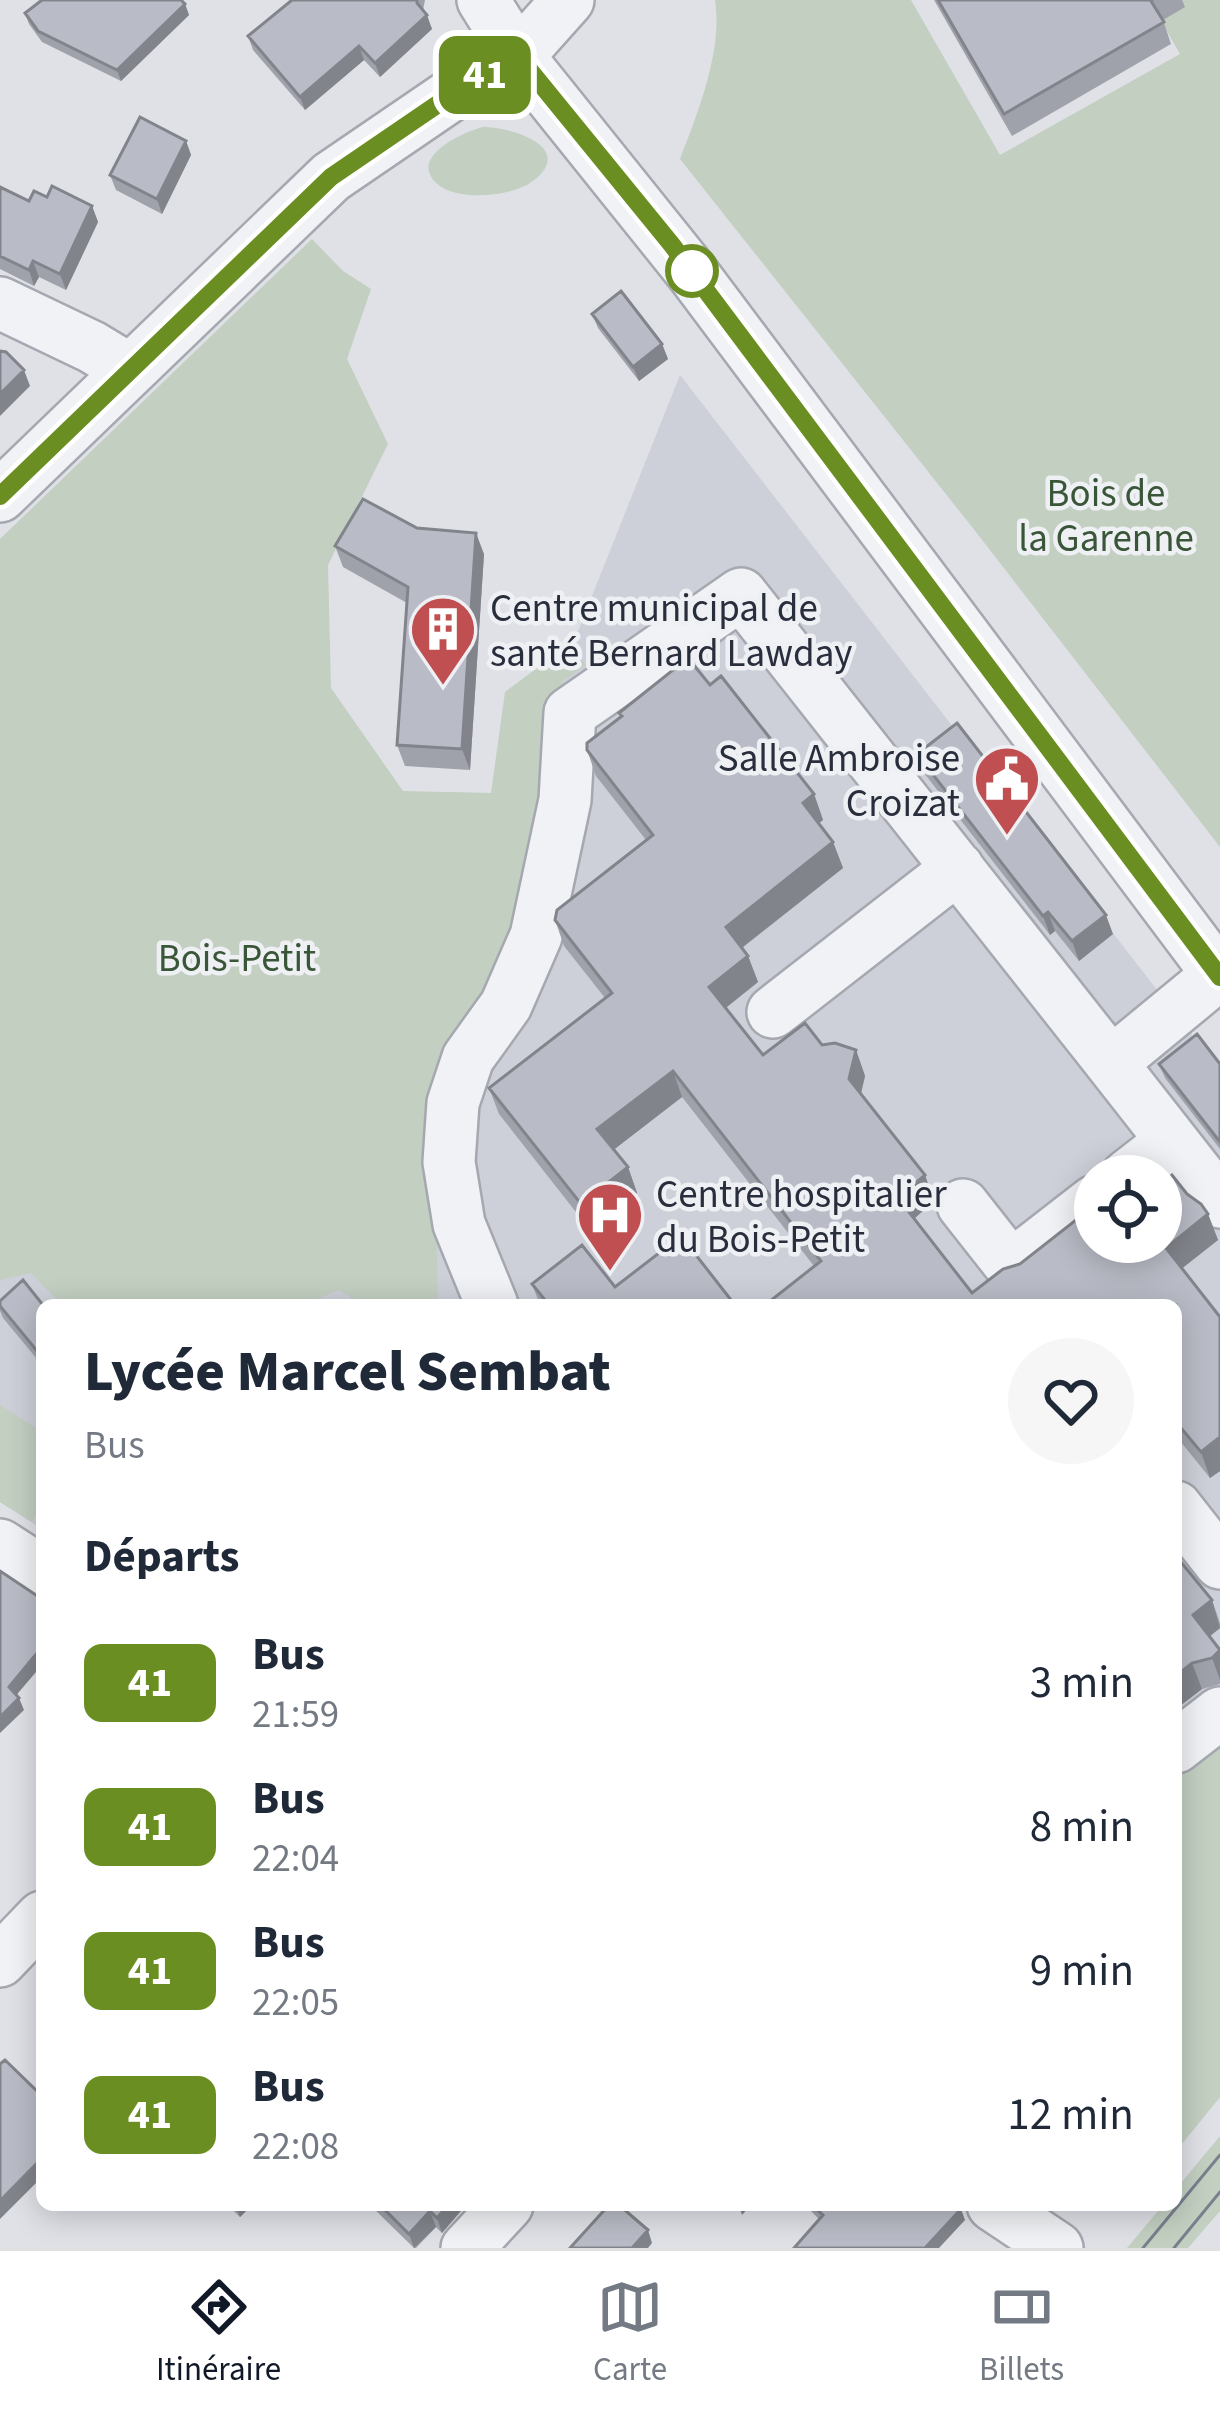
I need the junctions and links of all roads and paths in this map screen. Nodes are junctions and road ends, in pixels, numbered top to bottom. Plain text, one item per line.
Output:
1 (483, 0) edge
2 (568, 0) edge
3 (518, 56) junction
4 (0, 303) edge
5 (130, 370) junction
6 (0, 496) edge
7 (958, 868) junction
8 (1219, 976) edge
9 (773, 1012) dead end
10 (1111, 1063) junction
11 (1172, 1141) junction
12 (1154, 1155) edge
13 (1220, 1202) edge
14 (963, 1205) dead end
15 (1074, 1217) edge
16 (490, 1299) edge
17 (1182, 1515) edge
18 (0, 1544) edge
19 (1220, 1563) edge
20 (36, 1568) edge
21 (1220, 1713) edge
22 (1182, 1743) edge
23 (36, 1923) edge
24 (0, 1961) edge
25 (501, 2211) edge
26 (1002, 2211) edge
27 (467, 2248) edge
28 (1057, 2248) edge

1 - 3 street
2 - 3 street
3 - 5 street
3 - 8 street
4 - 5 street
5 - 6 street
7 - 9 street
7 - 10 street
7 - 16 street
8 - 10 street
10 - 11 street
11 - 12 street
11 - 13 street
14 - 15 street
17 - 19 street
18 - 20 street
21 - 22 street
23 - 24 street
25 - 27 street
26 - 28 street

